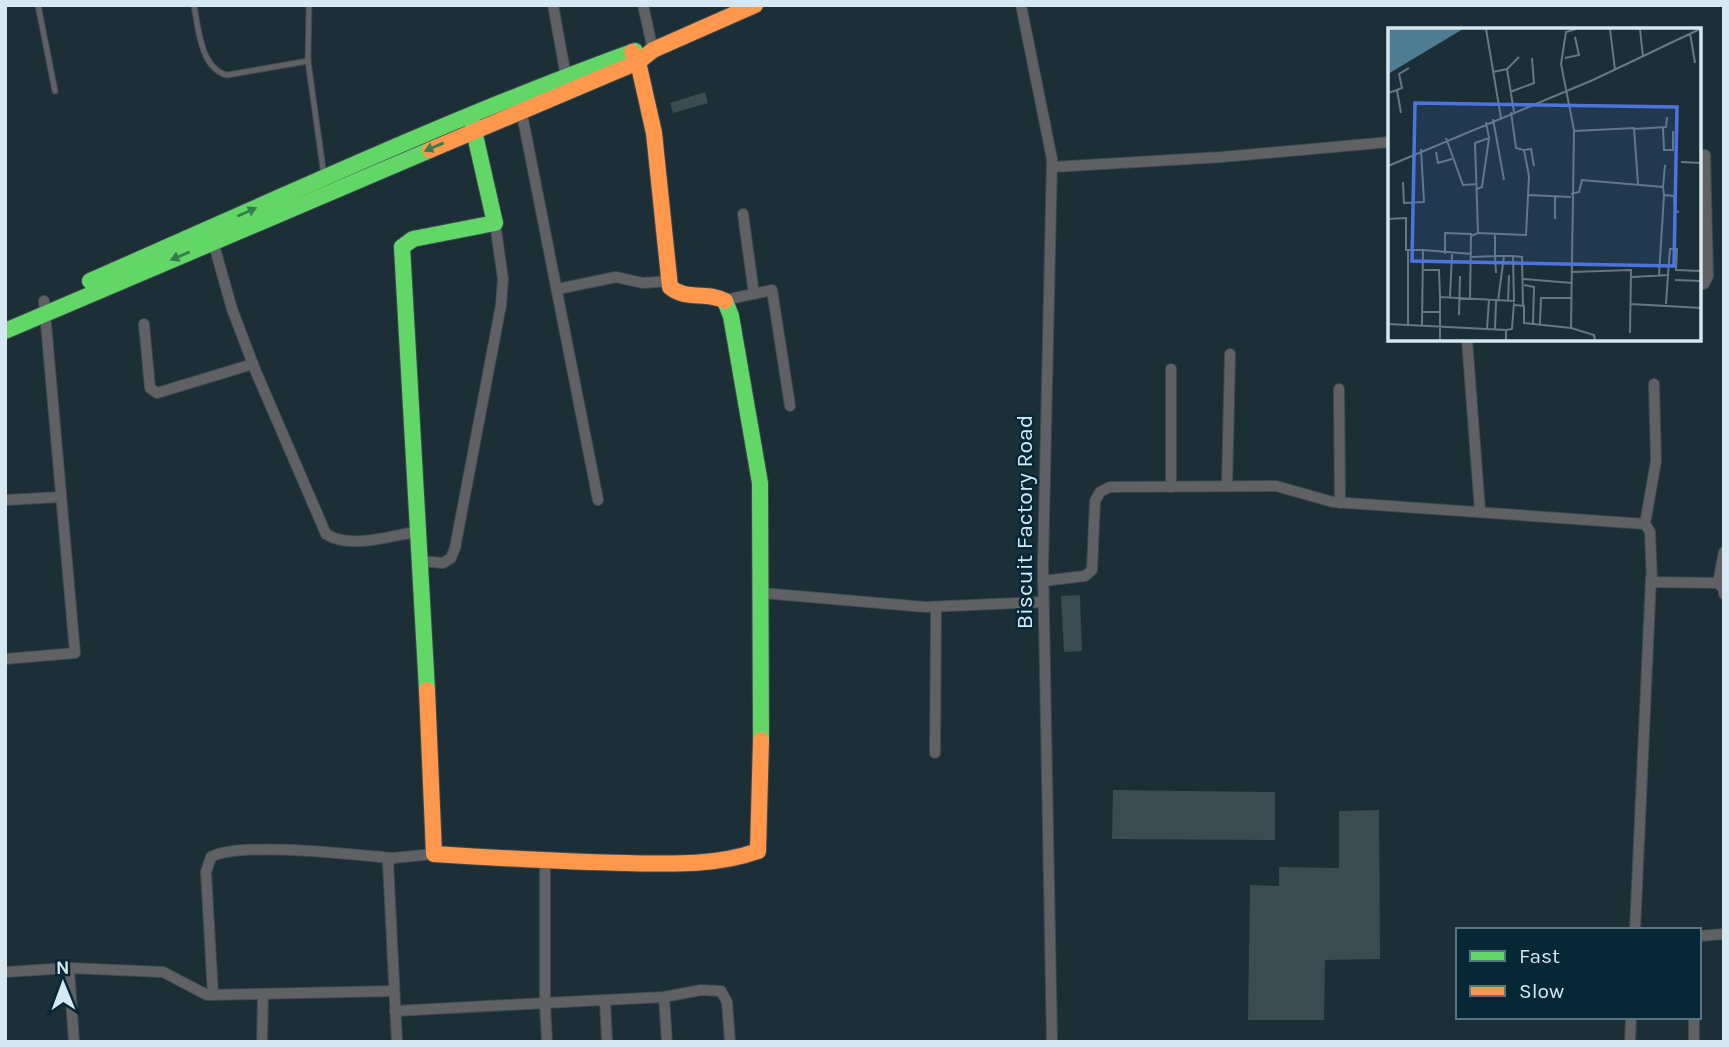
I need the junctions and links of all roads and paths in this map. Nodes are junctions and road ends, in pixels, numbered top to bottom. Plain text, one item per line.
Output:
1 (38, 5) edge
2 (194, 5) edge
3 (309, 5) edge
4 (553, 5) edge
5 (643, 5) edge
6 (755, 5) edge
7 (1021, 5) edge
8 (653, 50) junction
9 (635, 57) junction
10 (308, 61) junction
11 (568, 83) junction
12 (55, 91) dead end
13 (520, 103) junction
14 (472, 123) junction
15 (1388, 142) edge
16 (1705, 155) dead end
17 (1052, 167) junction
18 (325, 186) junction
19 (743, 214) dead end
20 (495, 223) junction
21 (211, 235) junction
22 (669, 281) junction
23 (1701, 284) edge
24 (558, 289) junction
25 (754, 293) junction
26 (725, 300) junction
27 (45, 307) junction
28 (5, 319) edge
29 (144, 324) dead end
30 (5, 331) edge
31 (1467, 341) edge
32 (1230, 354) dead end
33 (253, 364) junction
34 (1171, 369) dead end
35 (1654, 384) dead end
36 (1339, 389) dead end
37 (790, 406) dead end
38 (1171, 486) junction
39 (1227, 486) junction
40 (61, 497) junction
41 (5, 500) edge
42 (598, 500) dead end
43 (1340, 503) junction
44 (1480, 511) junction
45 (1645, 524) junction
46 (420, 531) junction
47 (1724, 552) edge
48 (421, 561) junction
49 (1651, 578) junction
50 (1043, 581) junction
51 (1718, 583) junction
52 (762, 593) junction
53 (1724, 594) edge
54 (1043, 602) junction
55 (936, 607) junction
56 (5, 659) edge
57 (935, 753) dead end
58 (434, 854) junction
59 (393, 858) junction
60 (545, 860) junction
61 (1635, 928) edge
62 (1724, 934) edge
63 (1701, 936) edge
64 (69, 968) junction
65 (5, 972) edge
66 (394, 991) junction
67 (214, 995) junction
68 (264, 995) junction
69 (664, 997) junction
70 (605, 1000) junction
71 (545, 1003) junction
72 (395, 1011) junction
73 (1631, 1019) edge
74 (1694, 1019) edge
75 (74, 1042) edge
76 (262, 1042) edge
77 (397, 1042) edge
78 (547, 1042) edge
79 (607, 1042) edge
80 (667, 1042) edge
81 (730, 1042) edge
82 (1052, 1042) edge
83 (1630, 1042) edge
84 (1694, 1042) edge

1 - 12 lane
2 - 10 lane
3 - 10 lane
4 - 11 street
5 - 8 street
6 - 8 street
7 - 17 street, Biscuit Factory Road
8 - 9 street
9 - 11 street
9 - 22 street
10 - 18 lane
11 - 13 street
13 - 14 street
13 - 24 street
14 - 18 street
14 - 20 street
15 - 17 street
16 - 23 street
17 - 50 street, Biscuit Factory Road
18 - 21 street
19 - 25 street
20 - 46 street
20 - 48 street
21 - 27 street
21 - 33 street
22 - 24 street
22 - 26 street
24 - 42 street
25 - 26 street
25 - 37 street
26 - 52 street
27 - 28 street
27 - 30 street
27 - 40 street
29 - 33 street
31 - 44 street
32 - 39 street
33 - 46 street
34 - 38 street
35 - 45 street
36 - 43 street
38 - 39 street
38 - 50 street
39 - 43 street
40 - 41 street
40 - 56 street
43 - 44 street
44 - 45 street
45 - 49 street
46 - 48 street
47 - 51 street
48 - 58 street
49 - 51 street
49 - 61 street
50 - 54 street, Biscuit Factory Road
51 - 53 street
52 - 55 street
52 - 60 street
54 - 55 street
54 - 82 street, Biscuit Factory Road
55 - 57 street
58 - 59 street
58 - 60 street
59 - 66 street
59 - 67 street
60 - 71 street
62 - 63 street
64 - 65 street
64 - 67 street
64 - 75 street
66 - 68 street
66 - 72 street
67 - 68 street
68 - 76 street
69 - 70 street
69 - 80 street
69 - 81 street
70 - 71 street
70 - 79 street
71 - 72 street
71 - 78 street
72 - 77 street
73 - 83 street
74 - 84 street

